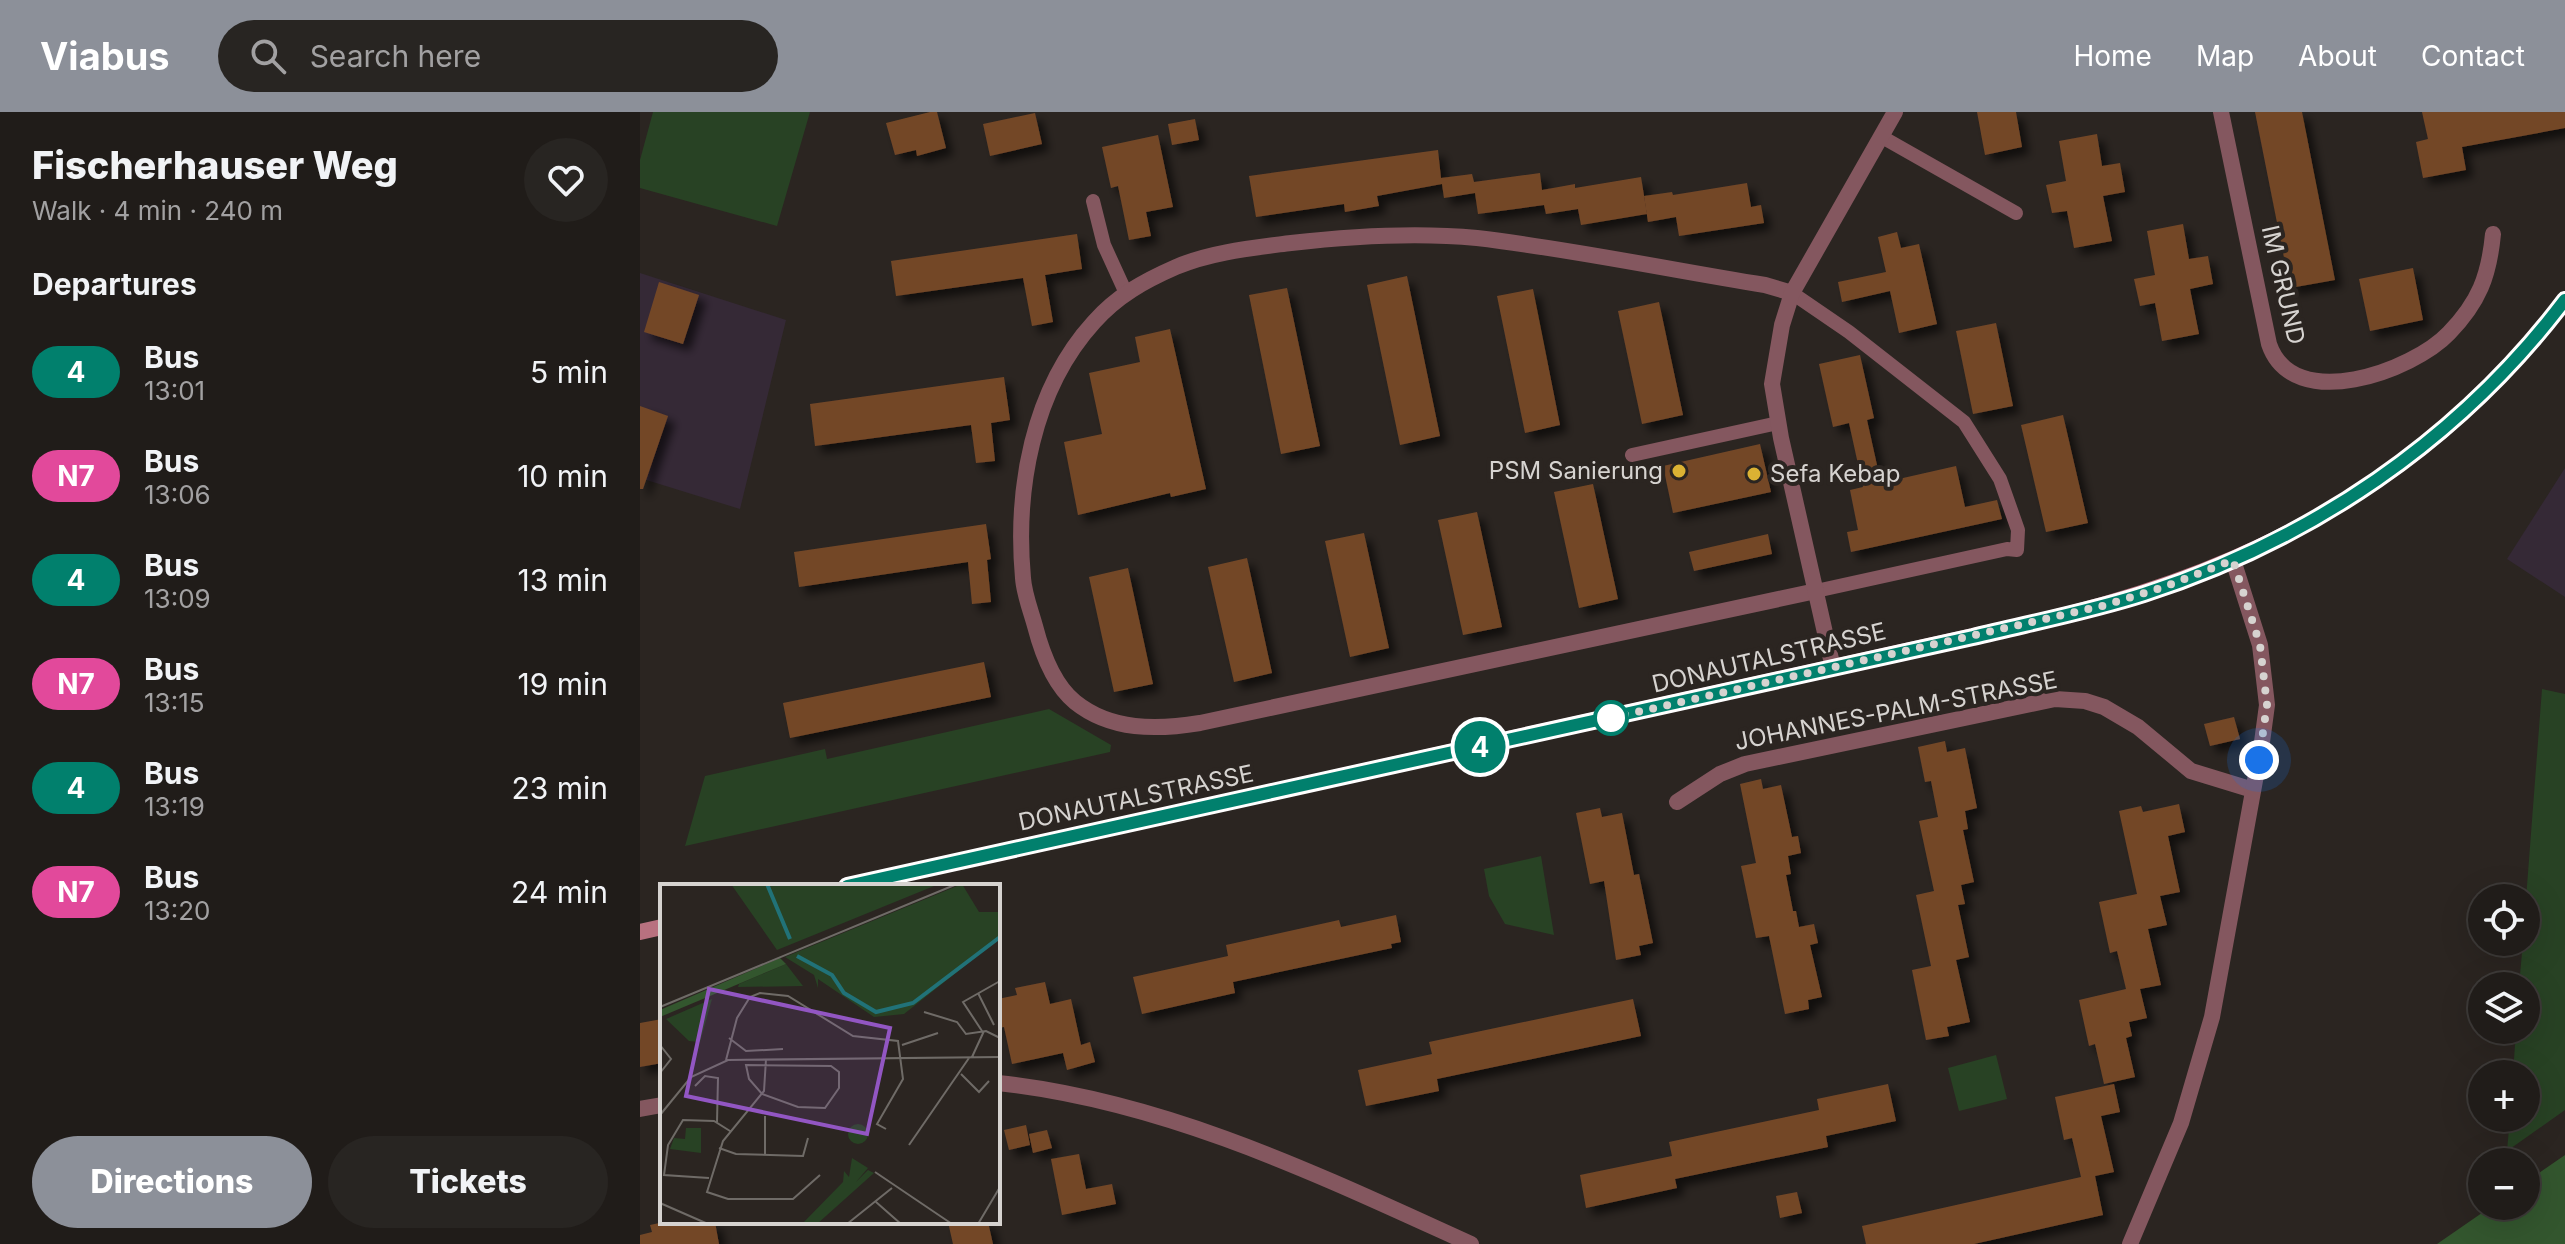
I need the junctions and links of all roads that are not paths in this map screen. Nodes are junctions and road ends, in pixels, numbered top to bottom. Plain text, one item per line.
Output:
1 (1895, 112) edge
2 (2221, 112) edge
3 (1882, 137) junction
4 (1093, 201) dead end
5 (2016, 213) dead end
6 (2493, 234) dead end
7 (1125, 291) junction
8 (1792, 293) junction
9 (2565, 300) edge
10 (1778, 423) junction
11 (1632, 455) dead end
12 (2233, 560) junction
13 (1816, 591) junction
14 (1833, 668) junction
15 (2253, 790) junction
16 (1677, 802) dead end
17 (856, 884) edge
18 (660, 927) edge
19 (640, 932) edge
20 (1000, 1083) edge
21 (660, 1105) edge
22 (640, 1109) edge
23 (1471, 1244) edge
24 (2130, 1244) edge

1 - 3 street
2 - 6 street, IM GRUND
3 - 5 lane
3 - 8 street
4 - 7 lane
7 - 8 street
7 - 13 street
8 - 10 street
8 - 13 lane
9 - 12 main road, DONAUTALSTRASSE
10 - 11 lane
10 - 13 street
12 - 14 main road, DONAUTALSTRASSE
12 - 15 street
13 - 14 street
14 - 17 main road, DONAUTALSTRASSE
15 - 16 street, JOHANNES-PALM-STRASSE
15 - 24 street
18 - 19 main road
20 - 23 street
21 - 22 street

